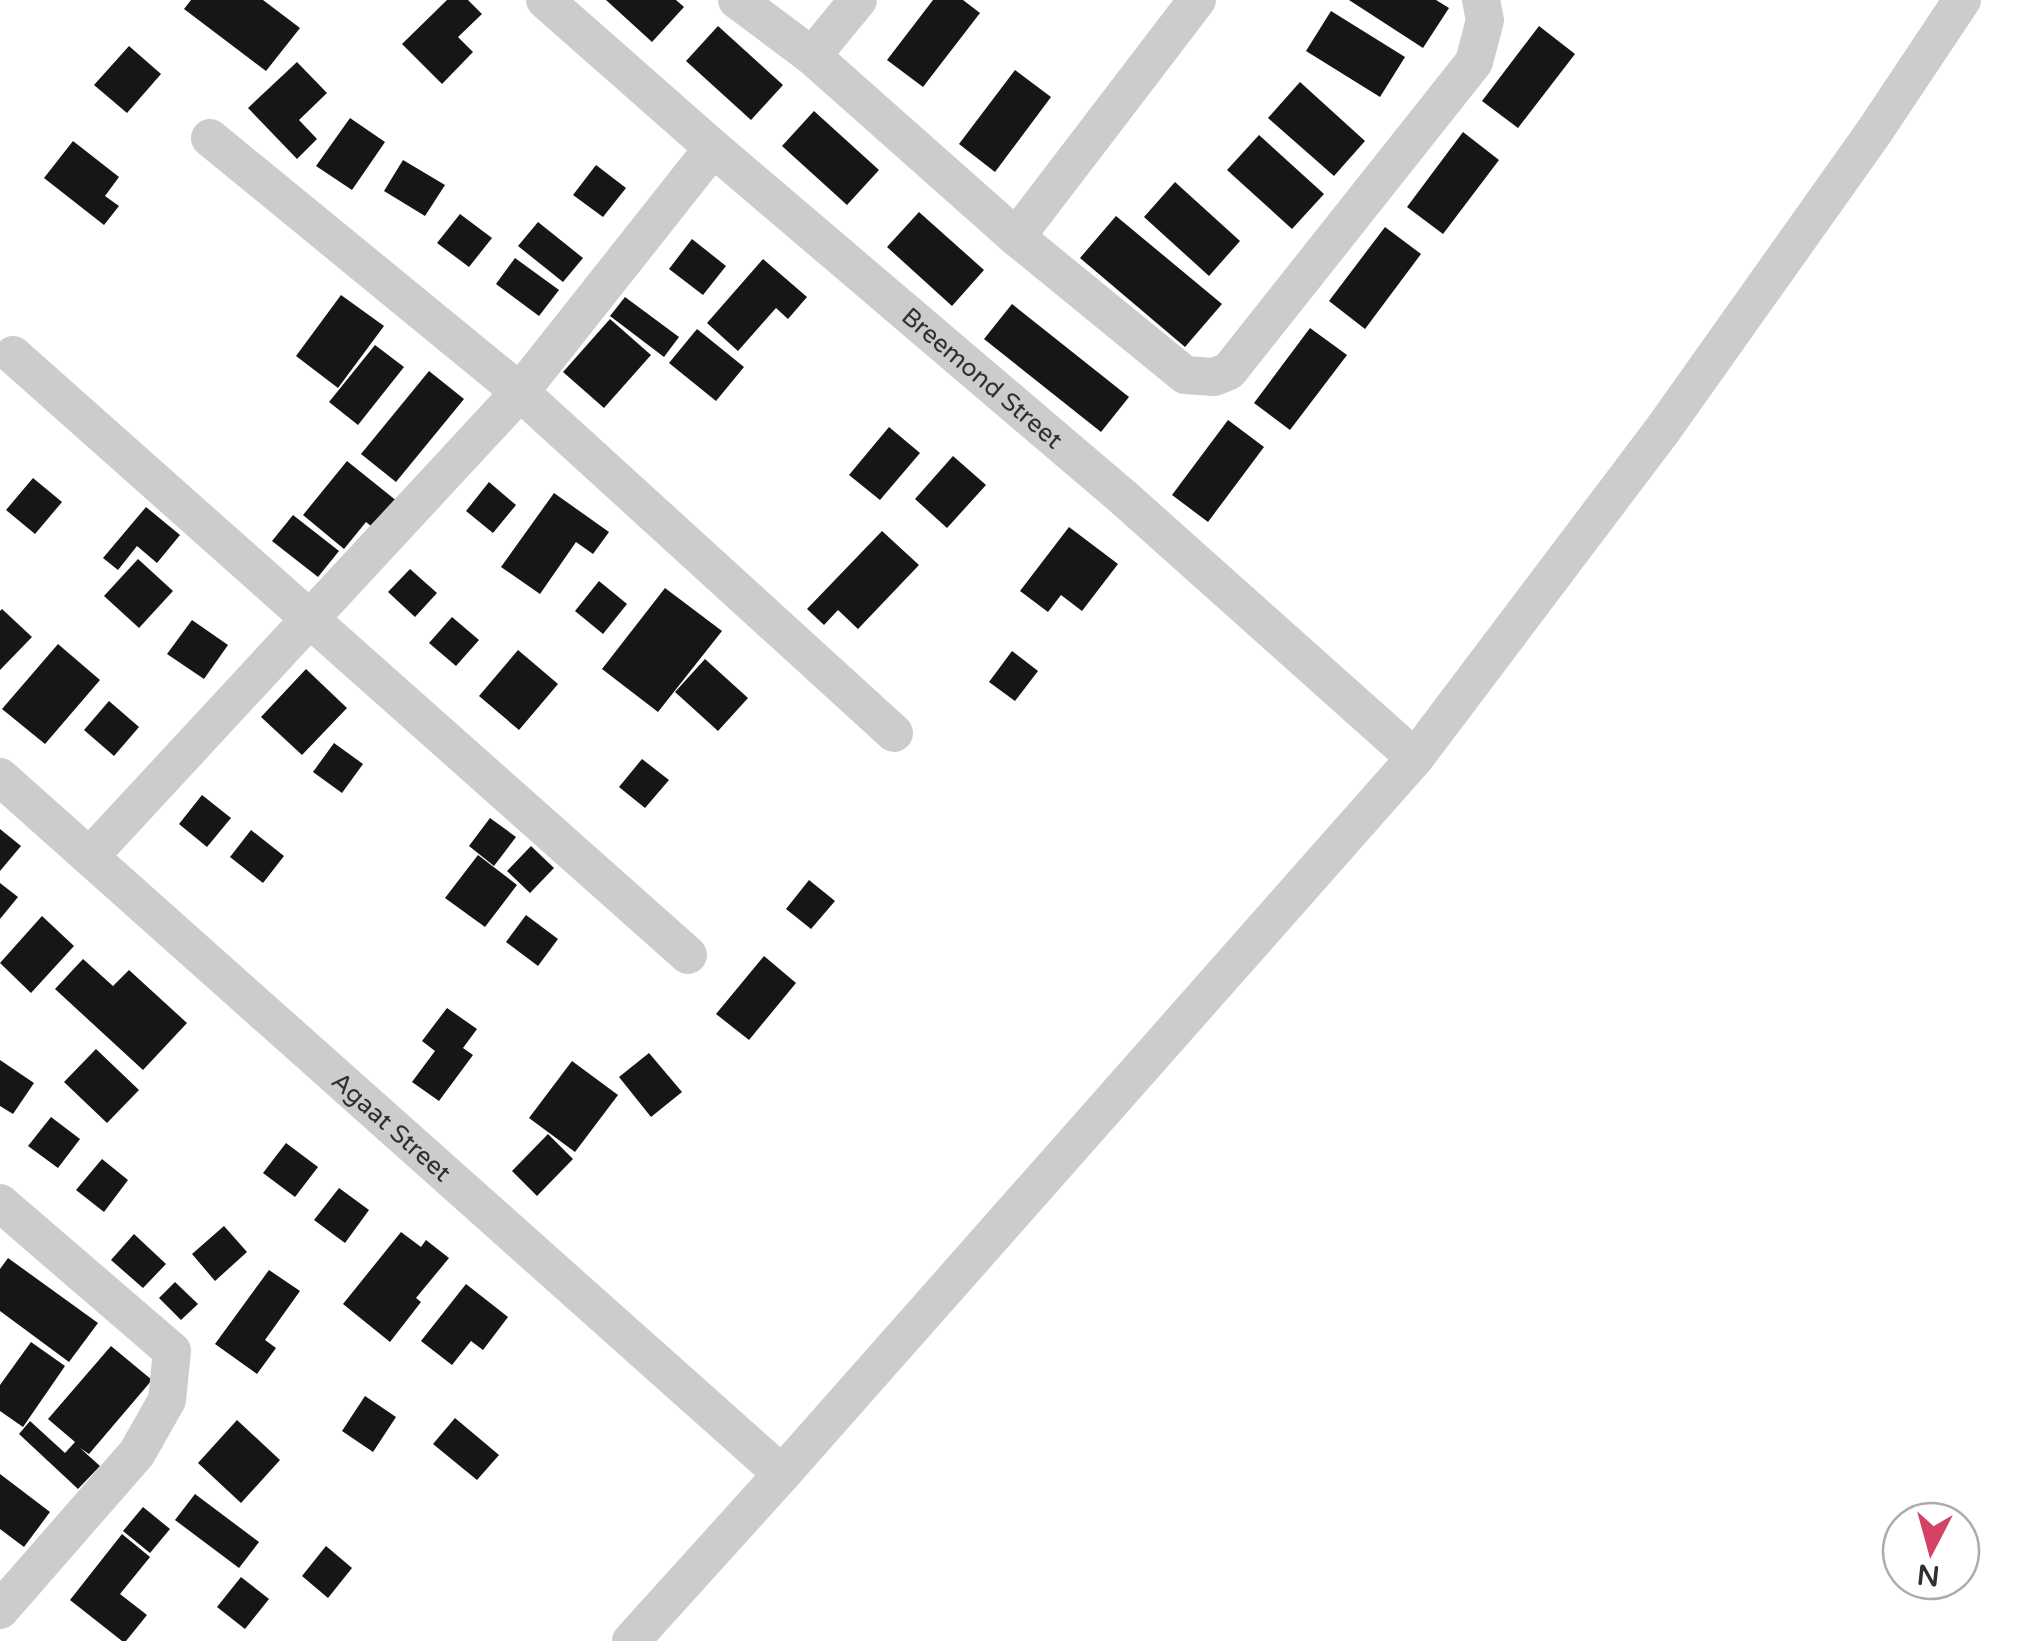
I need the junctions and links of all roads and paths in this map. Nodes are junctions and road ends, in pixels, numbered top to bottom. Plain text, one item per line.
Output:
1 (544, 0) edge
2 (738, 0) edge
3 (858, 0) edge
4 (1197, 0) edge
5 (1481, 0) edge
6 (1962, 0) edge
7 (812, 56) junction
8 (210, 138) dead end
9 (712, 148) junction
10 (1016, 237) junction
11 (13, 355) dead end
12 (520, 392) junction
13 (312, 619) junction
14 (894, 733) dead end
15 (1415, 758) junction
16 (0, 777) edge
17 (90, 856) junction
18 (688, 954) dead end
19 (0, 1203) edge
20 (782, 1474) junction
21 (0, 1610) edge
22 (630, 1641) edge

1 - 9 street, Breemond Street
2 - 7 street
3 - 7 street
4 - 10 street
5 - 10 street
6 - 15 street
7 - 10 street
8 - 12 street
9 - 12 street
9 - 15 street, Breemond Street
11 - 13 street
12 - 13 street
12 - 14 street
13 - 17 street
13 - 18 street
15 - 20 street
16 - 17 street, Agaat Street
17 - 20 street, Agaat Street
19 - 21 street
20 - 22 street

